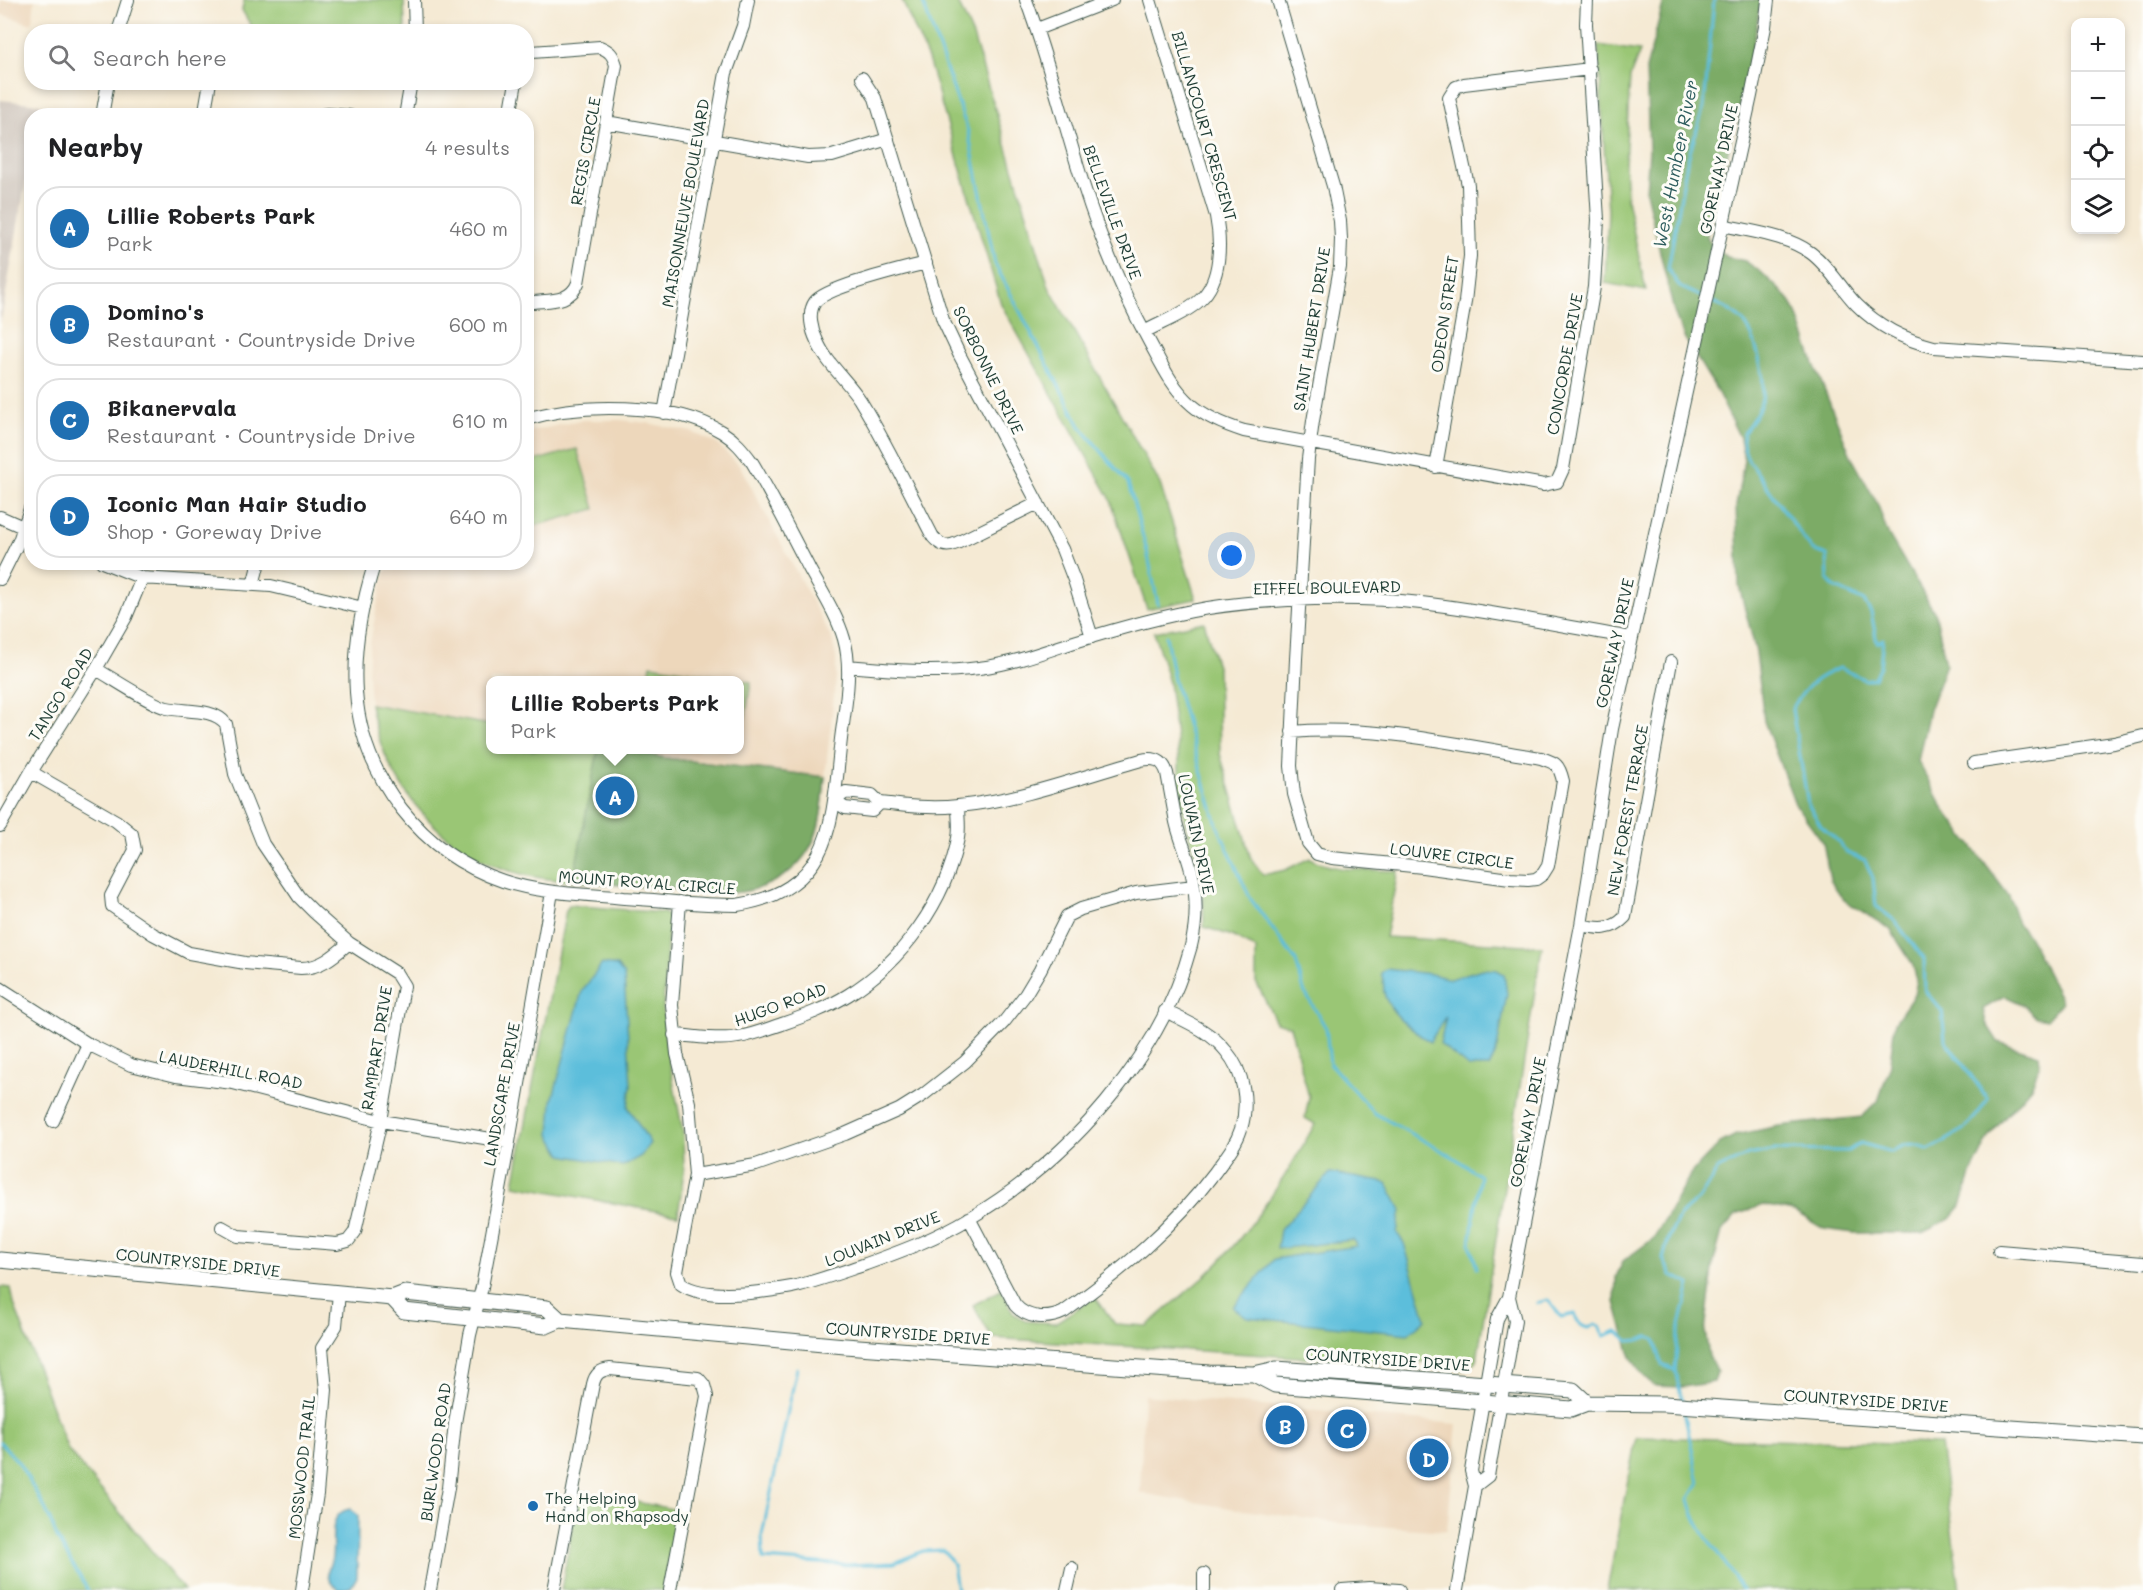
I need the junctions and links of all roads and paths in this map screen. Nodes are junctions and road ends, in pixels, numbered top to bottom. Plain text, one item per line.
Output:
1 (128, 0) edge
2 (414, 0) edge
3 (748, 0) edge
4 (1026, 0) edge
5 (1112, 0) edge
6 (1150, 0) edge
7 (1278, 0) edge
8 (1587, 0) edge
9 (1768, 0) edge
10 (120, 24) edge
11 (415, 24) edge
12 (1037, 29) junction
13 (534, 52) edge
14 (1590, 69) junction
15 (862, 78) dead end
16 (107, 90) edge
17 (209, 90) edge
18 (410, 90) edge
19 (515, 90) edge
20 (103, 108) edge
21 (205, 108) edge
22 (406, 108) edge
23 (511, 108) edge
24 (606, 122) junction
25 (888, 140) junction
26 (713, 141) junction
27 (1723, 225) junction
28 (926, 263) junction
29 (534, 302) edge
30 (1144, 332) junction
31 (2143, 361) edge
32 (664, 413) junction
33 (534, 417) edge
34 (1310, 442) junction
35 (1436, 467) junction
36 (1038, 503) junction
37 (0, 517) edge
38 (24, 527) edge
39 (24, 535) edge
40 (122, 570) edge
41 (257, 570) edge
42 (373, 570) edge
43 (142, 578) junction
44 (0, 579) edge
45 (253, 585) junction
46 (1300, 600) junction
47 (363, 608) junction
48 (1092, 637) junction
49 (1632, 638) junction
50 (1671, 662) dead end
51 (848, 666) junction
52 (96, 669) junction
53 (1292, 732) junction
54 (2143, 736) edge
55 (1974, 763) dead end
56 (31, 771) junction
57 (834, 801) junction
58 (958, 806) junction
59 (0, 826) edge
60 (1194, 886) junction
61 (552, 892) junction
62 (680, 902) junction
63 (1581, 925) junction
64 (349, 943) junction
65 (0, 988) edge
66 (1165, 1011) junction
67 (674, 1035) junction
68 (88, 1044) junction
69 (53, 1120) dead end
70 (381, 1121) junction
71 (509, 1142) junction
72 (694, 1175) junction
73 (969, 1218) junction
74 (222, 1227) dead end
75 (1999, 1251) dead end
76 (0, 1260) edge
77 (2143, 1263) edge
78 (339, 1293) junction
79 (1509, 1297) junction
80 (392, 1298) junction
81 (479, 1300) junction
82 (474, 1318) junction
83 (560, 1320) junction
84 (1254, 1374) junction
85 (1486, 1384) junction
86 (1503, 1385) junction
87 (1483, 1402) junction
88 (1587, 1403) junction
89 (1500, 1404) junction
90 (2143, 1437) edge
91 (1475, 1486) junction
92 (1072, 1568) dead end
93 (1204, 1574) dead end
94 (302, 1590) edge
95 (430, 1590) edge
96 (554, 1590) edge
97 (670, 1590) edge
98 (1067, 1590) edge
99 (1204, 1590) edge
100 (1342, 1590) edge
101 (1399, 1590) edge
102 (1457, 1590) edge

1 - 10 street
2 - 11 street
3 - 26 street, MAISONNEUVE BOULEVARD
4 - 12 street, BELLEVILLE DRIVE
5 - 12 street
6 - 30 street, BILLANCOURT CRESCENT
7 - 34 street, SAINT HUBERT DRIVE
8 - 14 street, CONCORDE DRIVE
9 - 27 street, GOREWAY DRIVE
12 - 30 street, BELLEVILLE DRIVE
13 - 24 street, REGIS CIRCLE
14 - 35 street, ODEON STREET
14 - 35 street, CONCORDE DRIVE
15 - 25 street, SORBONNE DRIVE
16 - 20 street
17 - 21 street
18 - 22 street
19 - 23 street
24 - 26 street
24 - 29 street, REGIS CIRCLE
25 - 26 street
25 - 28 street, SORBONNE DRIVE
26 - 32 street, MAISONNEUVE BOULEVARD
27 - 31 street
27 - 49 street, GOREWAY DRIVE
28 - 36 street, SORBONNE DRIVE
28 - 36 street
30 - 34 street, BELLEVILLE DRIVE
32 - 33 street, MOUNT ROYAL CIRCLE
32 - 51 street, MOUNT ROYAL CIRCLE
34 - 35 street, CONCORDE DRIVE
34 - 46 street, SAINT HUBERT DRIVE
36 - 48 street, SORBONNE DRIVE
37 - 38 street
39 - 44 street
40 - 43 street
41 - 45 street
42 - 47 street, MOUNT ROYAL CIRCLE
43 - 45 street
43 - 52 street, TANGO ROAD
45 - 47 street
46 - 48 street, EIFFEL BOULEVARD
46 - 49 street, EIFFEL BOULEVARD
46 - 53 street, LOUVRE CIRCLE
47 - 61 street, MOUNT ROYAL CIRCLE
48 - 51 street, EIFFEL BOULEVARD
49 - 63 street, GOREWAY DRIVE
50 - 63 street, NEW FOREST TERRACE
51 - 57 street, MOUNT ROYAL CIRCLE
52 - 56 street, TANGO ROAD
52 - 64 street, RAMPART DRIVE
53 - 53 street, LOUVRE CIRCLE
54 - 55 street
56 - 59 street, TANGO ROAD
56 - 64 street
57 - 58 street, LOUVAIN DRIVE
57 - 62 street, MOUNT ROYAL CIRCLE
58 - 60 street, LOUVAIN DRIVE
58 - 67 street, HUGO ROAD
60 - 66 street, LOUVAIN DRIVE
60 - 72 street
61 - 62 street, MOUNT ROYAL CIRCLE
61 - 71 street, LANDSCAPE DRIVE
62 - 67 street, LOUVAIN DRIVE
63 - 79 street, GOREWAY DRIVE
64 - 70 street, RAMPART DRIVE
65 - 68 street, LAUDERHILL ROAD
66 - 73 street, LOUVAIN DRIVE
66 - 73 street
67 - 72 street, LOUVAIN DRIVE
68 - 69 street
68 - 70 street, LAUDERHILL ROAD
70 - 71 street, LAUDERHILL ROAD
70 - 74 street, RAMPART DRIVE
71 - 81 street, LANDSCAPE DRIVE
72 - 73 street, LOUVAIN DRIVE
75 - 77 street
76 - 78 main road, COUNTRYSIDE DRIVE
78 - 80 main road, COUNTRYSIDE DRIVE
78 - 94 street, MOSSWOOD TRAIL
79 - 85 street, GOREWAY DRIVE
79 - 86 street, GOREWAY DRIVE
80 - 81 main road, COUNTRYSIDE DRIVE
80 - 82 main road, COUNTRYSIDE DRIVE
81 - 82 street, LANDSCAPE DRIVE
81 - 83 main road, COUNTRYSIDE DRIVE
82 - 83 main road, COUNTRYSIDE DRIVE
82 - 95 street, BURLWOOD ROAD
83 - 84 main road, COUNTRYSIDE DRIVE
84 - 85 main road, COUNTRYSIDE DRIVE
84 - 87 main road, COUNTRYSIDE DRIVE
85 - 86 main road, COUNTRYSIDE DRIVE
85 - 87 street, GOREWAY DRIVE
86 - 88 main road, COUNTRYSIDE DRIVE
86 - 89 street, GOREWAY DRIVE
87 - 89 main road, COUNTRYSIDE DRIVE
87 - 91 street, GOREWAY DRIVE
88 - 89 main road, COUNTRYSIDE DRIVE
88 - 90 main road, COUNTRYSIDE DRIVE
89 - 91 street, GOREWAY DRIVE
91 - 102 street, GOREWAY DRIVE
92 - 98 street
93 - 99 street
96 - 97 street
100 - 101 street

